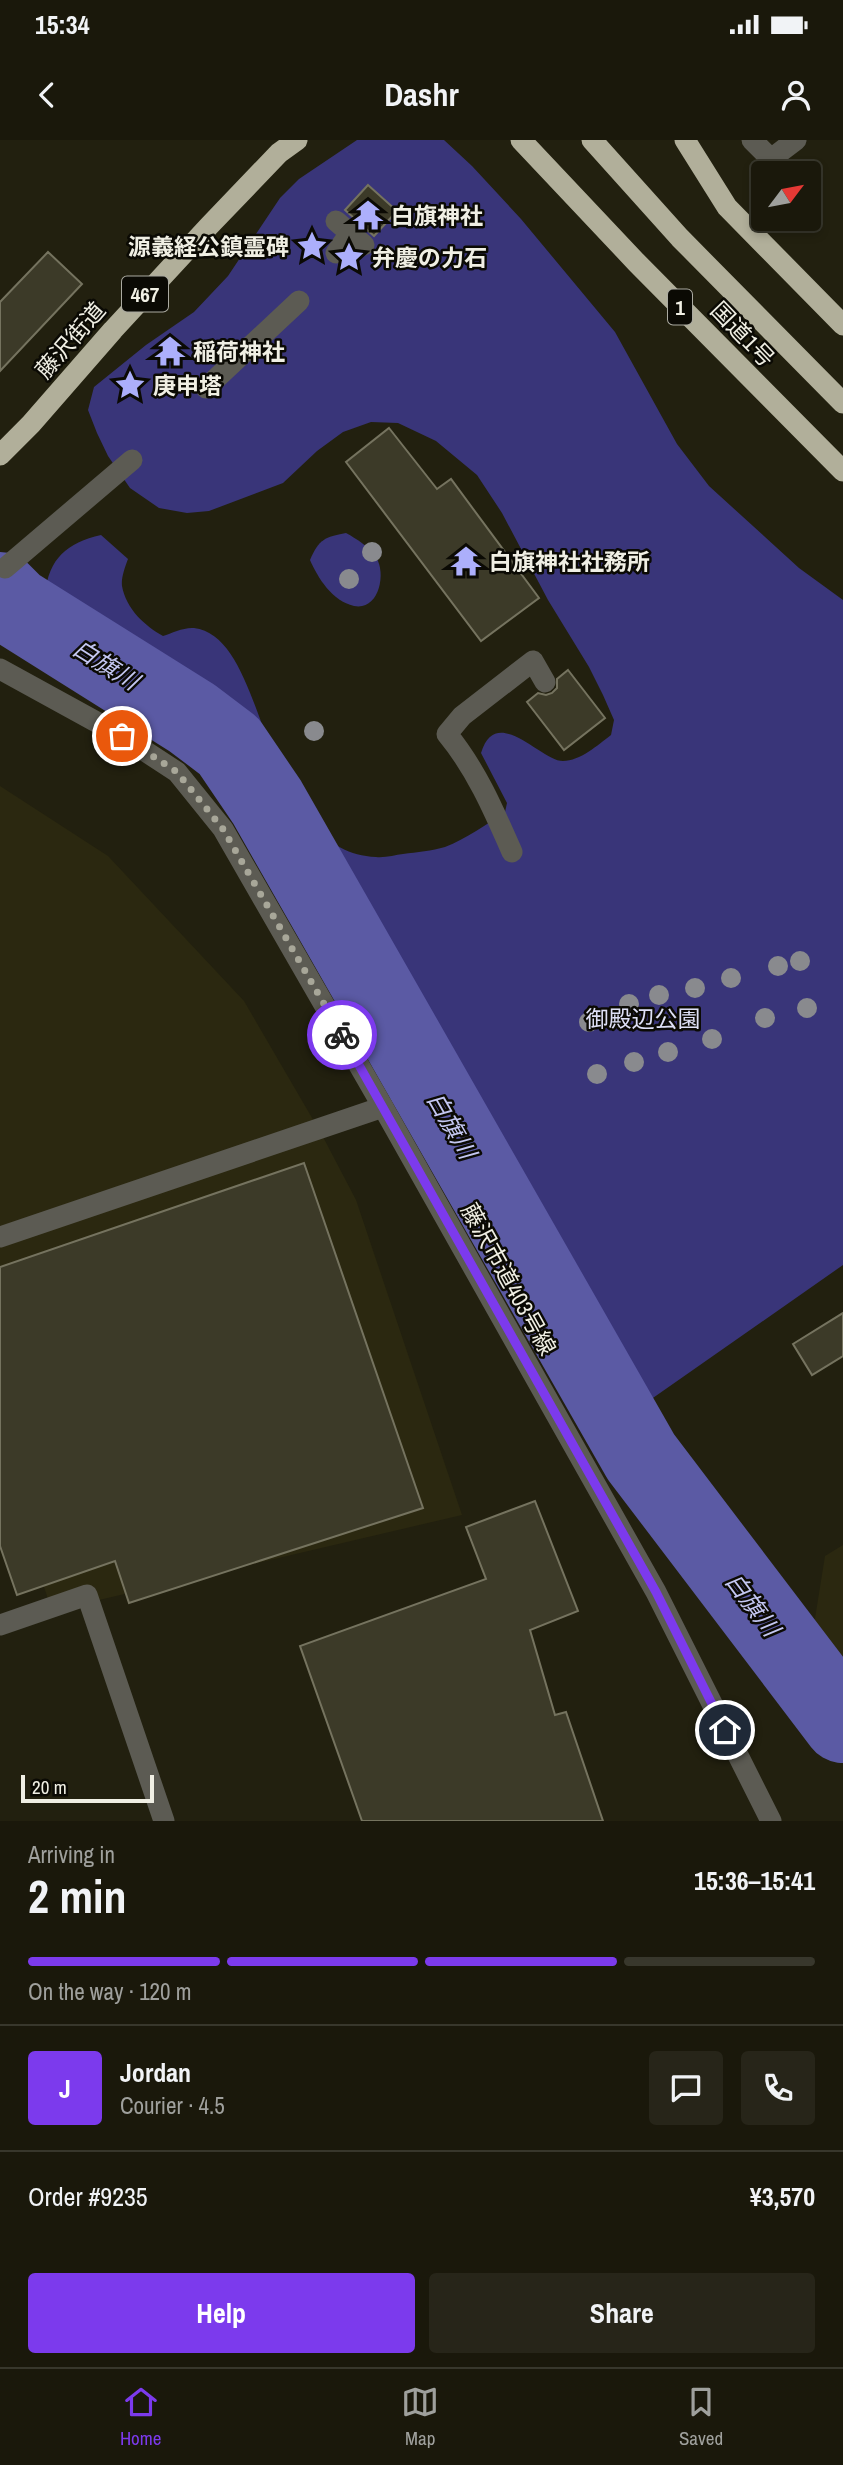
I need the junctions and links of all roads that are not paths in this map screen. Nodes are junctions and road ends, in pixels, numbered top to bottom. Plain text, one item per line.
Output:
1 (298, 140) edge
2 (521, 140) edge
3 (592, 140) edge
4 (685, 140) edge
5 (752, 140) edge
6 (796, 140) edge
7 (350, 233) dead end
8 (336, 253) dead end
9 (299, 301) dead end
10 (843, 326) edge
11 (206, 388) dead end
12 (843, 403) edge
13 (0, 455) edge
14 (132, 460) dead end
15 (843, 471) edge
16 (5, 568) dead end
17 (0, 668) edge
18 (545, 682) dead end
19 (512, 852) dead end
20 (383, 1107) junction
21 (0, 1237) edge
22 (0, 1625) edge
23 (164, 1821) edge
24 (771, 1821) edge

1 - 13 highway, 藤沢街道 / 467
2 - 15 highway, 国道1号 / 1
3 - 12 highway, 国道1号 / 1
4 - 10 highway
5 - 6 street
7 - 8 street
9 - 11 street
14 - 16 street
17 - 20 street, 藤沢市道403号線
18 - 19 street
20 - 21 street
20 - 24 street, 藤沢市道403号線
22 - 23 street

